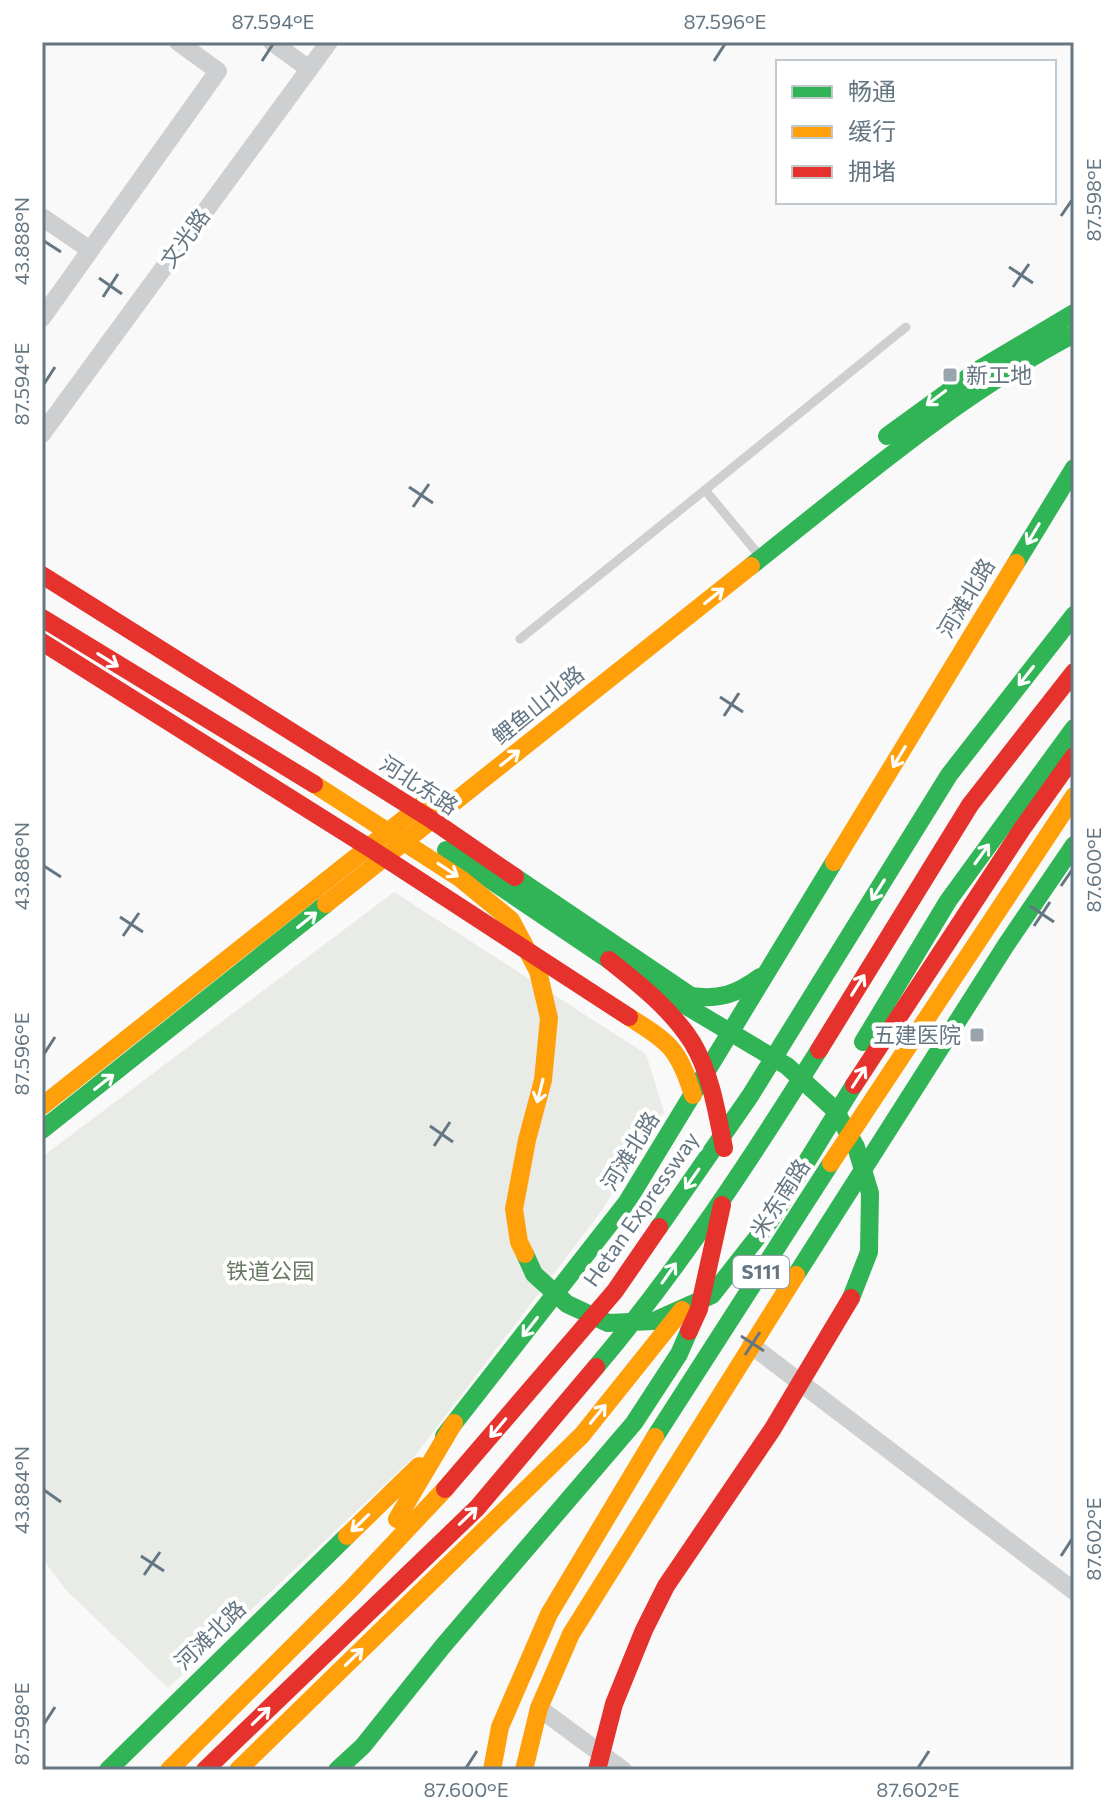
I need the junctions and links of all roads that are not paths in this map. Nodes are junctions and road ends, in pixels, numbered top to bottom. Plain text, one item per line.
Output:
1 (178, 42) edge
2 (272, 42) edge
3 (329, 42) edge
4 (309, 69) junction
5 (42, 217) edge
6 (90, 250) junction
7 (1074, 313) edge
8 (42, 318) edge
9 (906, 327) dead end
10 (1074, 334) edge
11 (42, 434) edge
12 (1074, 468) edge
13 (705, 490) junction
14 (756, 551) junction
15 (42, 575) edge
16 (42, 599) edge
17 (1074, 615) edge
18 (42, 618) edge
19 (520, 639) dead end
20 (42, 642) edge
21 (1074, 672) edge
22 (1074, 728) edge
23 (1074, 756) edge
24 (1074, 796) edge
25 (424, 815) junction
26 (1074, 845) edge
27 (368, 847) junction
28 (385, 858) junction
29 (615, 955) junction
30 (769, 971) junction
31 (592, 991) junction
32 (693, 1095) junction
33 (42, 1106) edge
34 (42, 1130) edge
35 (735, 1245) junction
36 (766, 1264) junction
37 (792, 1280) junction
38 (751, 1345) junction
39 (454, 1423) junction
40 (351, 1589) junction
41 (1074, 1591) edge
42 (539, 1708) junction
43 (108, 1770) edge
44 (169, 1770) edge
45 (205, 1770) edge
46 (238, 1770) edge
47 (337, 1770) edge
48 (492, 1770) edge
49 (524, 1770) edge
50 (597, 1770) edge
51 (623, 1770) edge

1 - 6 street
2 - 4 street
3 - 4 street, 文光路
4 - 11 street, 文光路
5 - 6 street
6 - 8 street
7 -> 14 main road, 鲤鱼山北路
9 - 13 lane
10 - 14 main road, 鲤鱼山北路
12 -> 30 main road, 河滩北路
13 - 14 lane
13 - 19 lane
14 - 25 main road, 鲤鱼山北路
15 - 25 main road, 河北东路
16 - 29 main road
17 -> 40 main road, Hetan Expressway
18 -> 23 main road
20 - 27 main road
45 -> 21 main road
35 -> 22 main road
24 - 36 main road, 米东南路 / S111
25 - 27 main road, 鲤鱼山北路
25 - 28 main road, 鲤鱼山北路
25 - 29 main road, 河北东路
26 - 37 main road, S111
27 - 28 main road
27 - 33 main road, 鲤鱼山北路
28 - 31 main road
34 -> 28 main road, 鲤鱼山北路
29 - 30 main road, 河北东路
29 - 31 main road
29 - 47 main road
29 - 50 main road
30 - 32 main road, 河滩北路
31 - 32 main road
32 -> 39 main road, 河滩北路
35 - 36 main road
46 -> 35 main road
36 - 37 main road
36 - 48 main road, 米东南路 / S111
37 - 38 main road, S111
38 - 41 street
38 - 42 main road, S111
39 - 40 main road
39 -> 43 main road, 河滩北路
40 - 44 main road, Hetan Expressway
42 - 49 main road, S111
42 - 51 street

